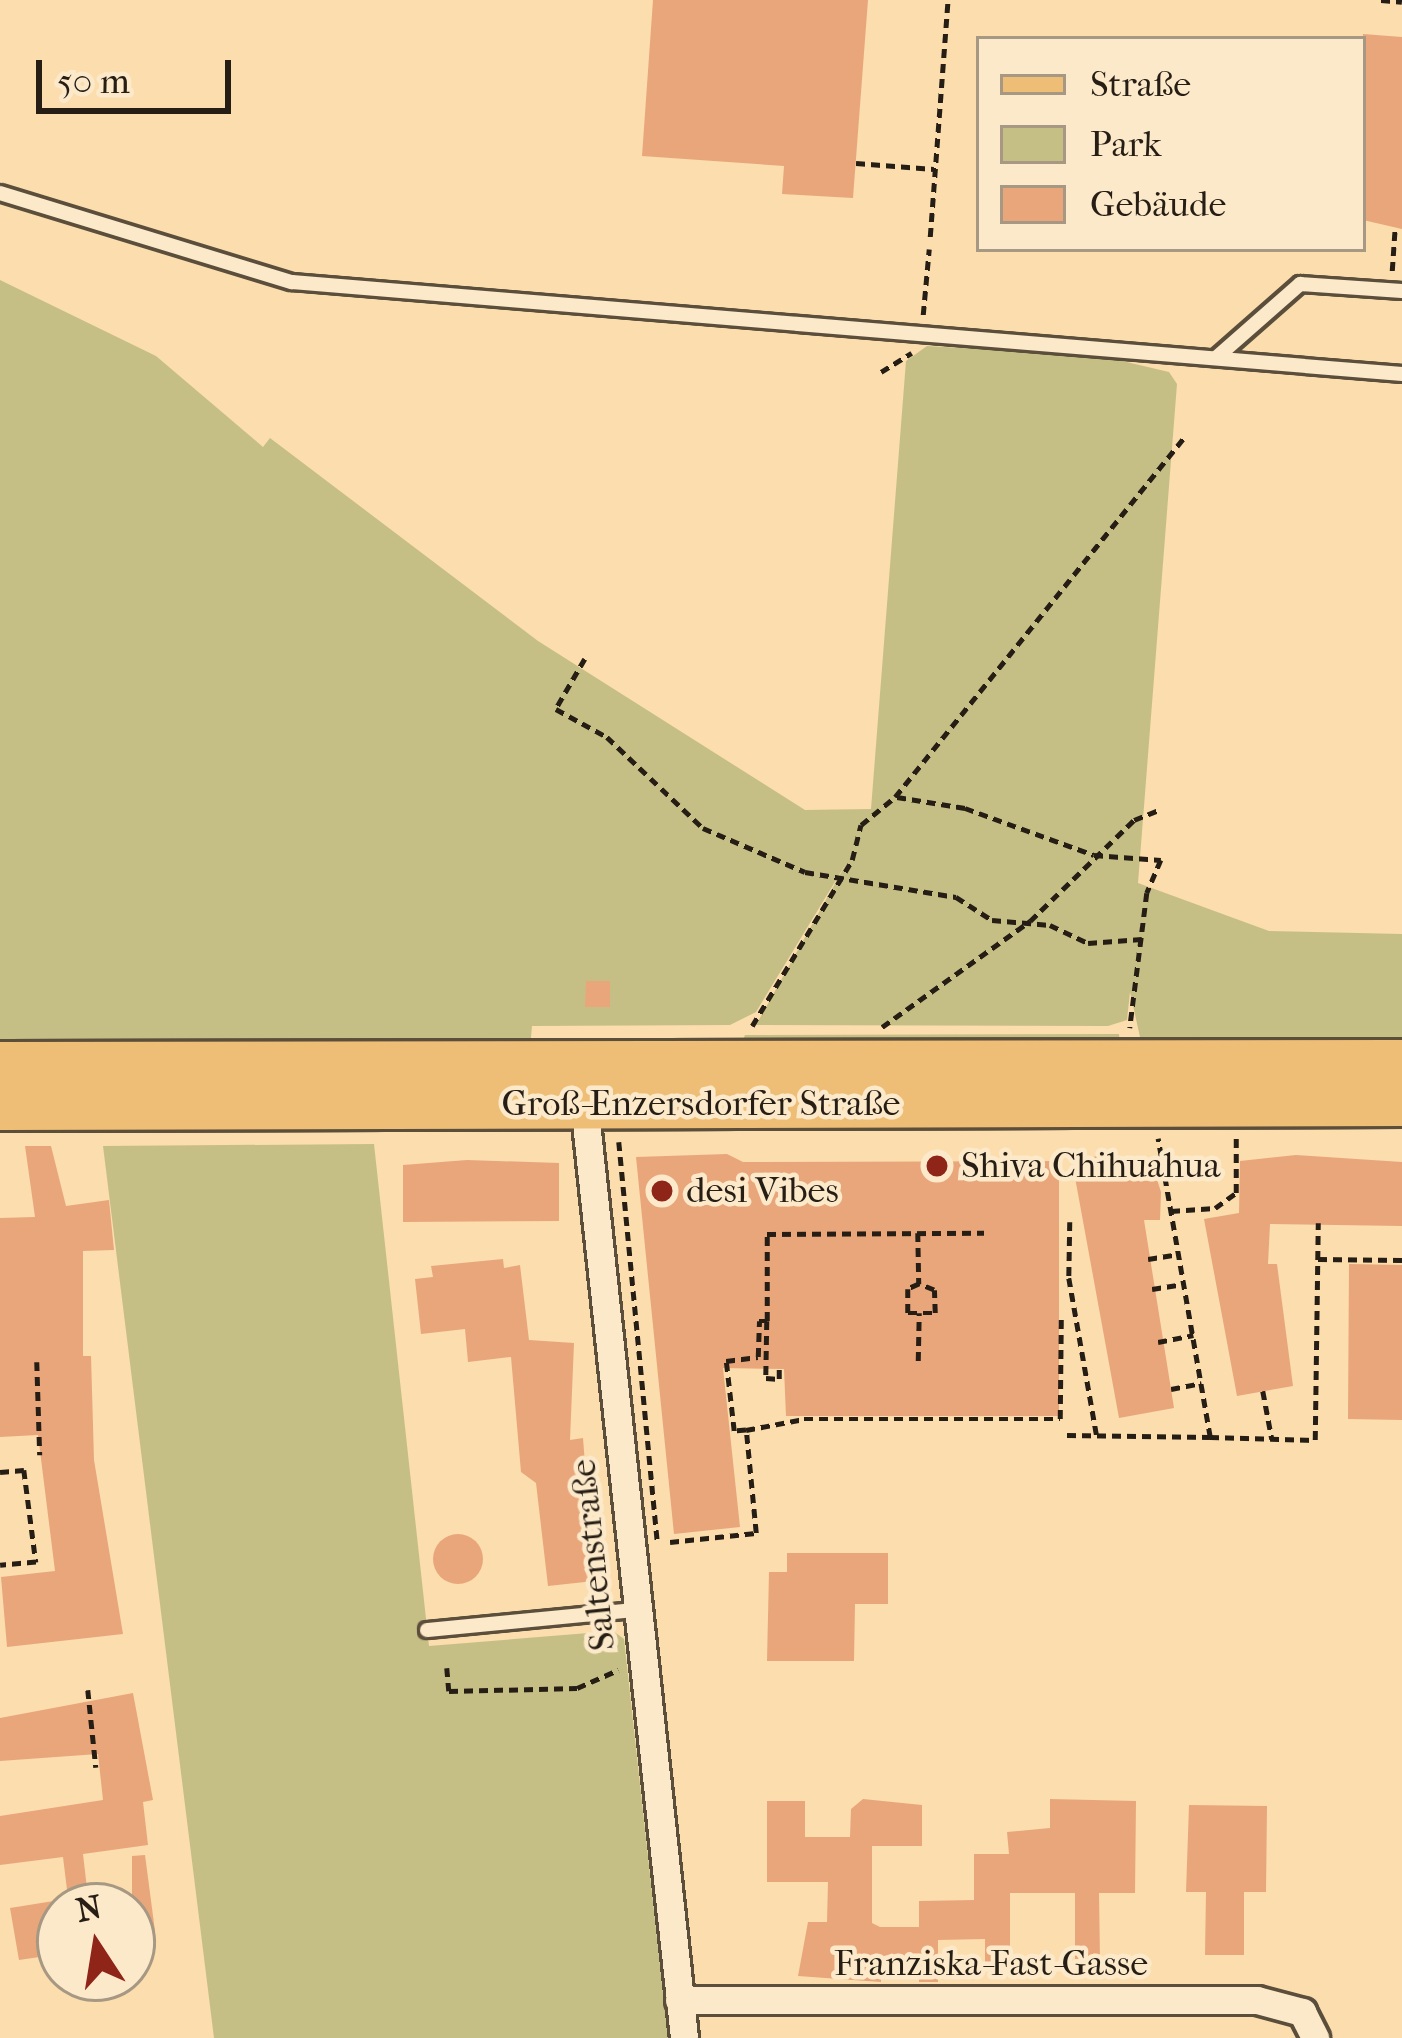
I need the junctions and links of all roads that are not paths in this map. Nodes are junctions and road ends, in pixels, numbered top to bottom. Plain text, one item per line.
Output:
1 (0, 193) edge
2 (1402, 291) edge
3 (1217, 357) junction
4 (1402, 374) edge
5 (1402, 1062) edge
6 (0, 1064) edge
7 (594, 1098) junction
8 (1402, 1103) edge
9 (0, 1107) edge
10 (635, 1610) junction
11 (427, 1630) dead end
12 (679, 2000) junction
13 (1308, 2025) edge
14 (684, 2038) edge

1 - 3 lane
2 - 3 lane
3 - 4 lane
5 - 7 main road, Groß-Enzersdorfer Straße
6 - 7 main road, Groß-Enzersdorfer Straße
7 - 8 main road, Groß-Enzersdorfer Straße
7 - 9 main road, Groß-Enzersdorfer Straße
7 - 10 street, Saltenstraße
10 - 11 lane
10 - 12 street, Saltenstraße
12 - 13 street, Franziska-Fast-Gasse
12 - 14 street, Saltenstraße

